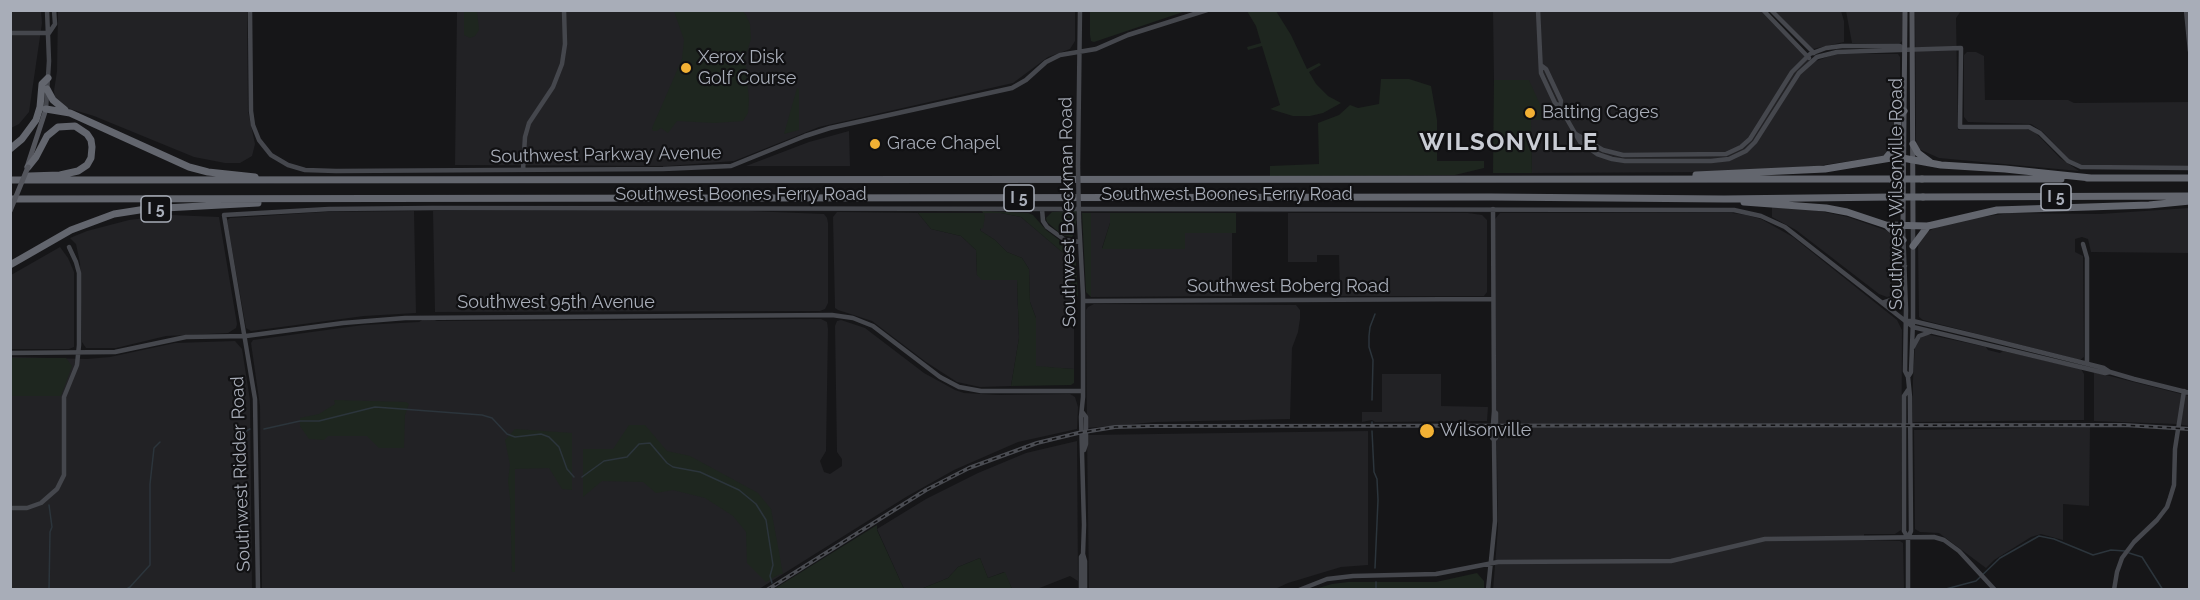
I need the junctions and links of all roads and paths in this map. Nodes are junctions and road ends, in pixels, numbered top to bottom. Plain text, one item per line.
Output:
1 (47, 10) edge
2 (54, 10) edge
3 (250, 10) edge
4 (564, 10) edge
5 (1080, 10) edge
6 (1207, 10) edge
7 (1538, 10) edge
8 (1763, 10) edge
9 (1771, 10) edge
10 (1905, 10) edge
11 (1912, 10) edge
12 (2186, 10) edge
13 (10, 33) edge
14 (49, 33) junction
15 (1904, 49) junction
16 (1912, 49) junction
17 (2190, 51) edge
18 (1080, 52) junction
19 (1813, 57) junction
20 (48, 78) junction
21 (47, 89) junction
22 (46, 109) junction
23 (1904, 111) junction
24 (70, 113) junction
25 (1913, 144) junction
26 (10, 149) edge
27 (1903, 158) junction
28 (1884, 159) junction
29 (1913, 160) junction
30 (1932, 163) junction
31 (28, 167) junction
32 (2190, 168) edge
33 (523, 170) junction
34 (2091, 178) junction
35 (2190, 178) edge
36 (10, 179) edge
37 (1680, 179) junction
38 (281, 181) junction
39 (2190, 196) edge
40 (314, 199) junction
41 (1724, 199) junction
42 (10, 200) edge
43 (2190, 201) edge
44 (1042, 209) junction
45 (1493, 209) junction
46 (10, 211) edge
47 (224, 215) joint
48 (1886, 225) junction
49 (1903, 226) junction
50 (1928, 226) junction
51 (1912, 227) junction
52 (1903, 240) junction
53 (1080, 242) junction
54 (2083, 244) dead end
55 (1913, 246) junction
56 (69, 247) dead end
57 (11, 265) edge
58 (1905, 266) junction
59 (1493, 299) junction
60 (1083, 301) junction
61 (1882, 303) junction
62 (1905, 321) junction
63 (1913, 324) junction
64 (1931, 331) junction
65 (246, 336) junction
66 (1912, 350) junction
67 (10, 353) edge
68 (78, 354) junction
69 (2087, 364) junction
70 (2110, 372) junction
71 (1908, 377) junction
72 (1083, 391) junction
73 (2187, 392) edge
74 (10, 508) edge
75 (1908, 538) junction
76 (1490, 563) junction
77 (258, 590) edge
78 (1083, 590) edge
79 (1299, 590) edge
80 (1488, 590) edge
81 (1908, 590) edge
82 (1995, 590) edge
83 (2115, 590) edge

1 - 14 street
2 - 14 street
3 - 33 street, Southwest Parkway Avenue
4 - 33 street
5 - 18 street, Southwest Boeckman Road
6 - 18 street, Southwest Parkway Avenue
7 - 19 street
8 - 19 street
9 - 19 street
10 - 15 main road, Southwest Wilsonville Road
11 - 16 main road, Southwest Wilsonville Road
12 - 17 street
13 - 14 street
14 - 20 street
15 - 16 street
15 - 19 street
15 - 23 main road, Southwest Wilsonville Road
16 - 25 main road, Southwest Wilsonville Road
16 - 32 street
18 - 33 street, Southwest Parkway Avenue
18 - 53 street, Southwest Boeckman Road, bridge
20 - 21 street
20 - 26 highway
21 - 22 street
21 - 24 highway, I 5
22 - 24 highway, I 5
22 - 31 main road
23 - 27 main road, Southwest Wilsonville Road
23 - 28 highway
24 - 38 highway, I 5
25 - 29 main road, Southwest Wilsonville Road
25 - 30 highway
27 - 28 highway, I 5
27 - 29 highway, I 5
27 - 49 main road, Southwest Wilsonville Road
28 - 37 highway, I 5
29 - 30 highway, I 5
29 - 51 main road, Southwest Wilsonville Road
30 - 34 highway, I 5
31 - 36 highway, I 5
31 - 46 main road, bridge
34 - 35 highway, I 5
34 - 37 highway, I 5, bridge
36 - 38 highway, I 5
37 - 38 highway, I 5
39 - 41 highway, I 5, bridge
40 - 41 highway, I 5
40 - 42 highway, I 5
40 - 57 highway, I 5
41 - 48 highway, I 5
43 - 50 highway, I 5
44 - 45 street, Southwest Boones Ferry Road
44 - 47 street, Southwest Boones Ferry Road
44 - 53 street
45 - 59 street
45 - 61 street, Southwest Boones Ferry Road
47 - 65 street, Southwest Ridder Road
48 - 49 highway, I 5
48 - 52 highway, I 5
49 - 51 highway, I 5
49 - 52 street, Southwest Wilsonville Road
50 - 51 highway, I 5
50 - 55 highway
51 - 55 street, Southwest Wilsonville Road
52 - 58 street, Southwest Wilsonville Road
53 - 60 street, Southwest Boeckman Road
54 - 69 street
55 - 63 street, Southwest Wilsonville Road
56 - 68 street
58 - 61 street
58 - 62 street, Southwest Wilsonville Road
59 - 60 street, Southwest Boberg Road
59 - 76 street
60 - 72 street, Southwest Boeckman Road
61 - 62 street, Southwest Boones Ferry Road
62 - 63 street, Southwest Boones Ferry Road
62 - 71 street, Southwest Wilsonville Road
63 - 64 street, Southwest Boones Ferry Road
63 - 66 street, Southwest Wilsonville Road
63 - 69 street, Southwest Boones Ferry Road
64 - 66 street
64 - 70 street, Southwest Boones Ferry Road
65 - 68 street, Southwest 95th Avenue
65 - 72 street, Southwest 95th Avenue
65 - 77 street, Southwest Ridder Road
66 - 71 street, Southwest Wilsonville Road
67 - 68 street, Southwest 95th Avenue
68 - 74 street
69 - 70 street, Southwest Boones Ferry Road
70 - 73 street, Southwest Boones Ferry Road
71 - 75 street, Southwest Wilsonville Road
72 - 78 street, Southwest Boeckman Road
73 - 83 street
75 - 76 street
75 - 81 street, Southwest Wilsonville Road
75 - 82 street
76 - 79 street
76 - 80 street

